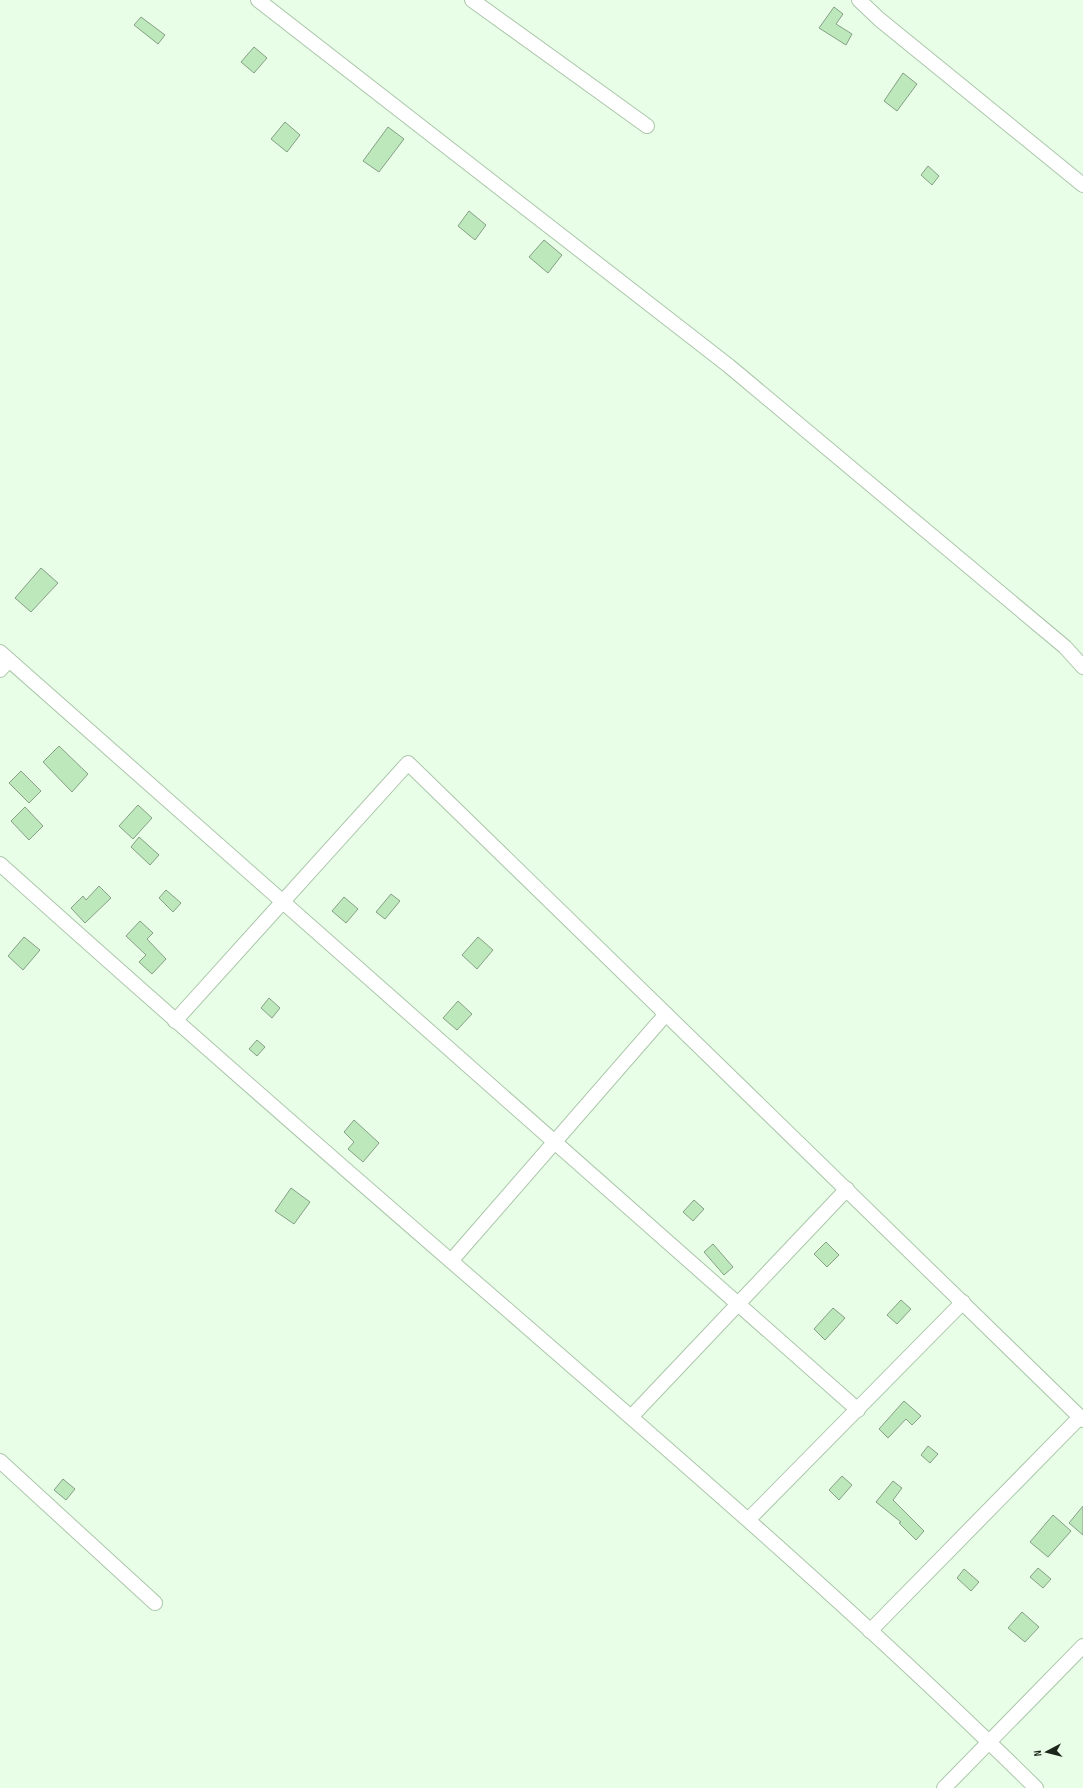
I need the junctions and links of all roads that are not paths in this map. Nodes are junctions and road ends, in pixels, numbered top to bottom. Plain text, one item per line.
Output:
1 (258, 0) edge
2 (472, 0) edge
3 (859, 0) edge
4 (647, 126) dead end
5 (1083, 185) edge
6 (3, 661) edge
7 (1083, 667) edge
8 (0, 864) edge
9 (282, 902) junction
10 (666, 1014) junction
11 (176, 1021) junction
12 (555, 1142) junction
13 (847, 1189) junction
14 (451, 1261) junction
15 (963, 1302) junction
16 (738, 1304) junction
17 (858, 1410) junction
18 (632, 1417) junction
19 (1082, 1418) edge
20 (0, 1462) edge
21 (749, 1519) junction
22 (155, 1603) dead end
23 (870, 1631) junction
24 (1083, 1646) edge
25 (990, 1742) junction
26 (944, 1788) edge
27 (1036, 1788) edge

1 - 7 street
2 - 4 street
3 - 5 street
6 - 9 street
8 - 11 street
9 - 10 street
9 - 11 street
9 - 12 street
10 - 12 street
10 - 13 street
11 - 14 street
12 - 14 street
12 - 16 street
13 - 15 street
13 - 16 street
14 - 18 street
15 - 17 street
15 - 19 street
16 - 17 street
16 - 18 street
17 - 21 street
18 - 21 street
19 - 23 street
20 - 22 street
21 - 23 street
23 - 25 street
24 - 25 street
25 - 26 street
25 - 27 street

